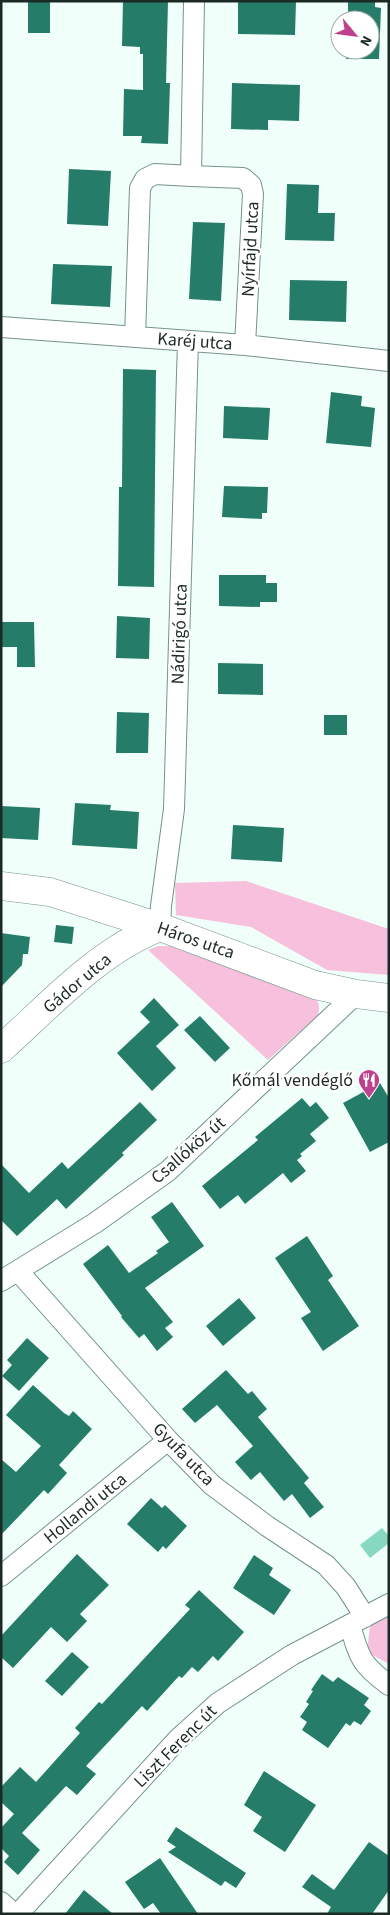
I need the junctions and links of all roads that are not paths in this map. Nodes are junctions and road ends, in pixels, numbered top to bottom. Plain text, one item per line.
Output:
1 (194, 1) edge
2 (191, 176) junction
3 (1, 327) edge
4 (135, 337) junction
5 (188, 341) junction
6 (245, 345) junction
7 (389, 361) edge
8 (1, 886) edge
9 (160, 927) junction
10 (356, 994) junction
11 (389, 998) edge
12 (1, 1049) edge
13 (10, 1276) edge
14 (168, 1440) junction
15 (1, 1576) edge
16 (389, 1604) edge
17 (357, 1621) junction
18 (389, 1685) edge
19 (1, 1902) edge
20 (14, 1914) edge
21 (18, 1914) edge

1 - 2 street
2 - 4 street, Nyírfajd utca
2 - 6 street, Nyírfajd utca
3 - 4 street, Karéj utca
4 - 5 street, Karéj utca
5 - 6 street, Karéj utca
5 - 9 street, Nádirigó utca
6 - 7 street, Karéj utca
8 - 9 street, Háros utca
9 - 10 street, Háros utca
9 - 12 street, Gádor utca
10 - 11 street, Háros utca
10 - 13 street, Csallóköz út
13 - 14 street, Gyufa utca
14 - 15 street, Hollandi utca
14 - 17 street, Gyufa utca
16 - 17 street, Liszt Ferenc út
17 - 18 street, Gyufa utca
17 - 21 street, Liszt Ferenc út
19 - 20 street

